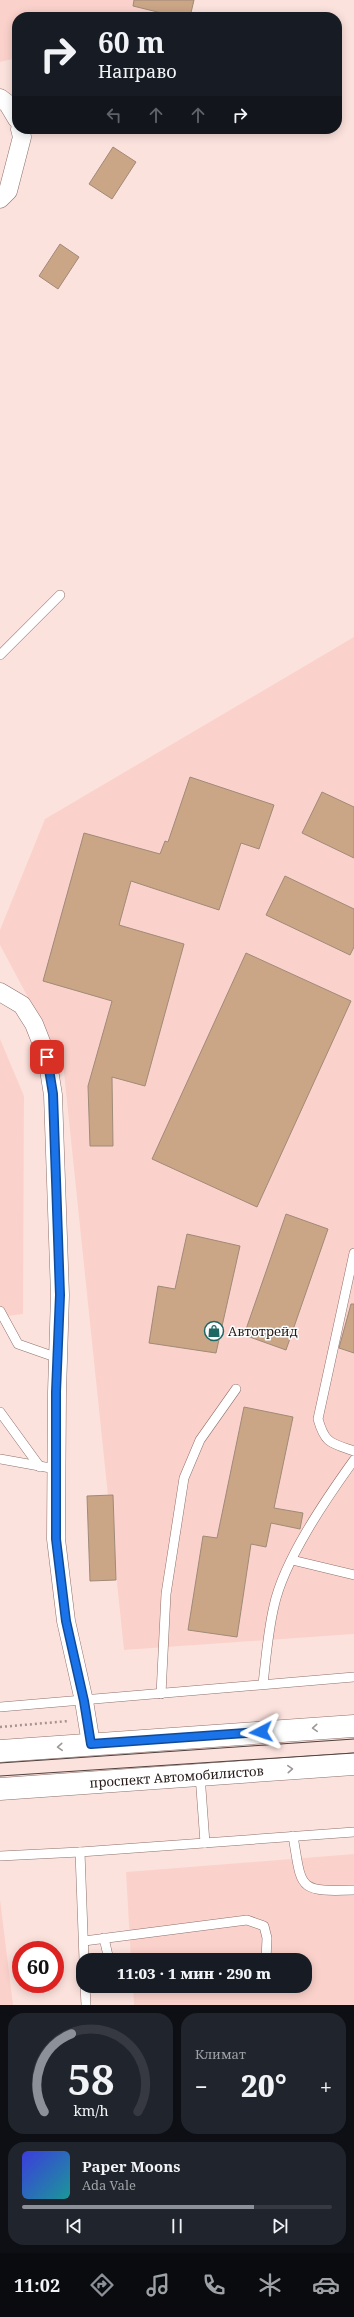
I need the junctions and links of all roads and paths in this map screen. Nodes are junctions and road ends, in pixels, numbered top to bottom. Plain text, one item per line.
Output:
1 (0, 98) edge
2 (12, 111) edge
3 (21, 134) edge
4 (0, 199) edge
5 (60, 595) dead end
6 (0, 655) edge
7 (0, 992) edge
8 (354, 1253) edge
9 (0, 1311) edge
10 (58, 1358) junction
11 (236, 1389) dead end
12 (0, 1412) edge
13 (354, 1451) edge
14 (0, 1459) edge
15 (354, 1460) edge
16 (48, 1468) junction
17 (292, 1560) junction
18 (354, 1575) edge
19 (354, 1677) edge
20 (263, 1684) junction
21 (161, 1694) junction
22 (84, 1701) junction
23 (0, 1707) edge
24 (87, 1720) junction
25 (354, 1726) edge
26 (0, 1727) edge
27 (91, 1744) junction
28 (0, 1751) edge
29 (354, 1764) edge
30 (200, 1775) junction
31 (0, 1789) edge
32 (354, 1832) edge
33 (293, 1836) junction
34 (205, 1843) junction
35 (80, 1852) junction
36 (0, 1856) edge
37 (354, 1890) edge
38 (104, 1938) junction
39 (84, 1941) junction
40 (84, 1953) edge
41 (107, 1953) edge
42 (266, 1953) edge
43 (86, 1993) edge
44 (86, 2005) edge

1 - 2 street
3 - 4 street
5 - 6 lane
7 - 10 street
8 - 13 lane
9 - 10 lane
10 - 16 street
11 - 21 lane
12 - 16 lane
14 - 16 lane
15 - 17 lane
16 - 22 street
17 - 18 lane
17 - 20 lane
19 - 20 lane
20 - 21 lane
21 - 22 lane
22 - 23 lane
22 - 24 street
24 - 26 path
24 - 27 street
25 -> 27 main road
27 -> 28 main road
30 -> 29 main road, проспект Автомобилистов
30 - 31 main road, проспект Автомобилистов
30 - 34 lane
32 - 33 lane
33 - 34 lane
33 - 37 lane
34 - 35 lane
35 - 36 lane
35 - 39 lane
38 - 39 lane
38 - 41 lane
38 - 42 lane
39 - 40 lane
43 - 44 lane

